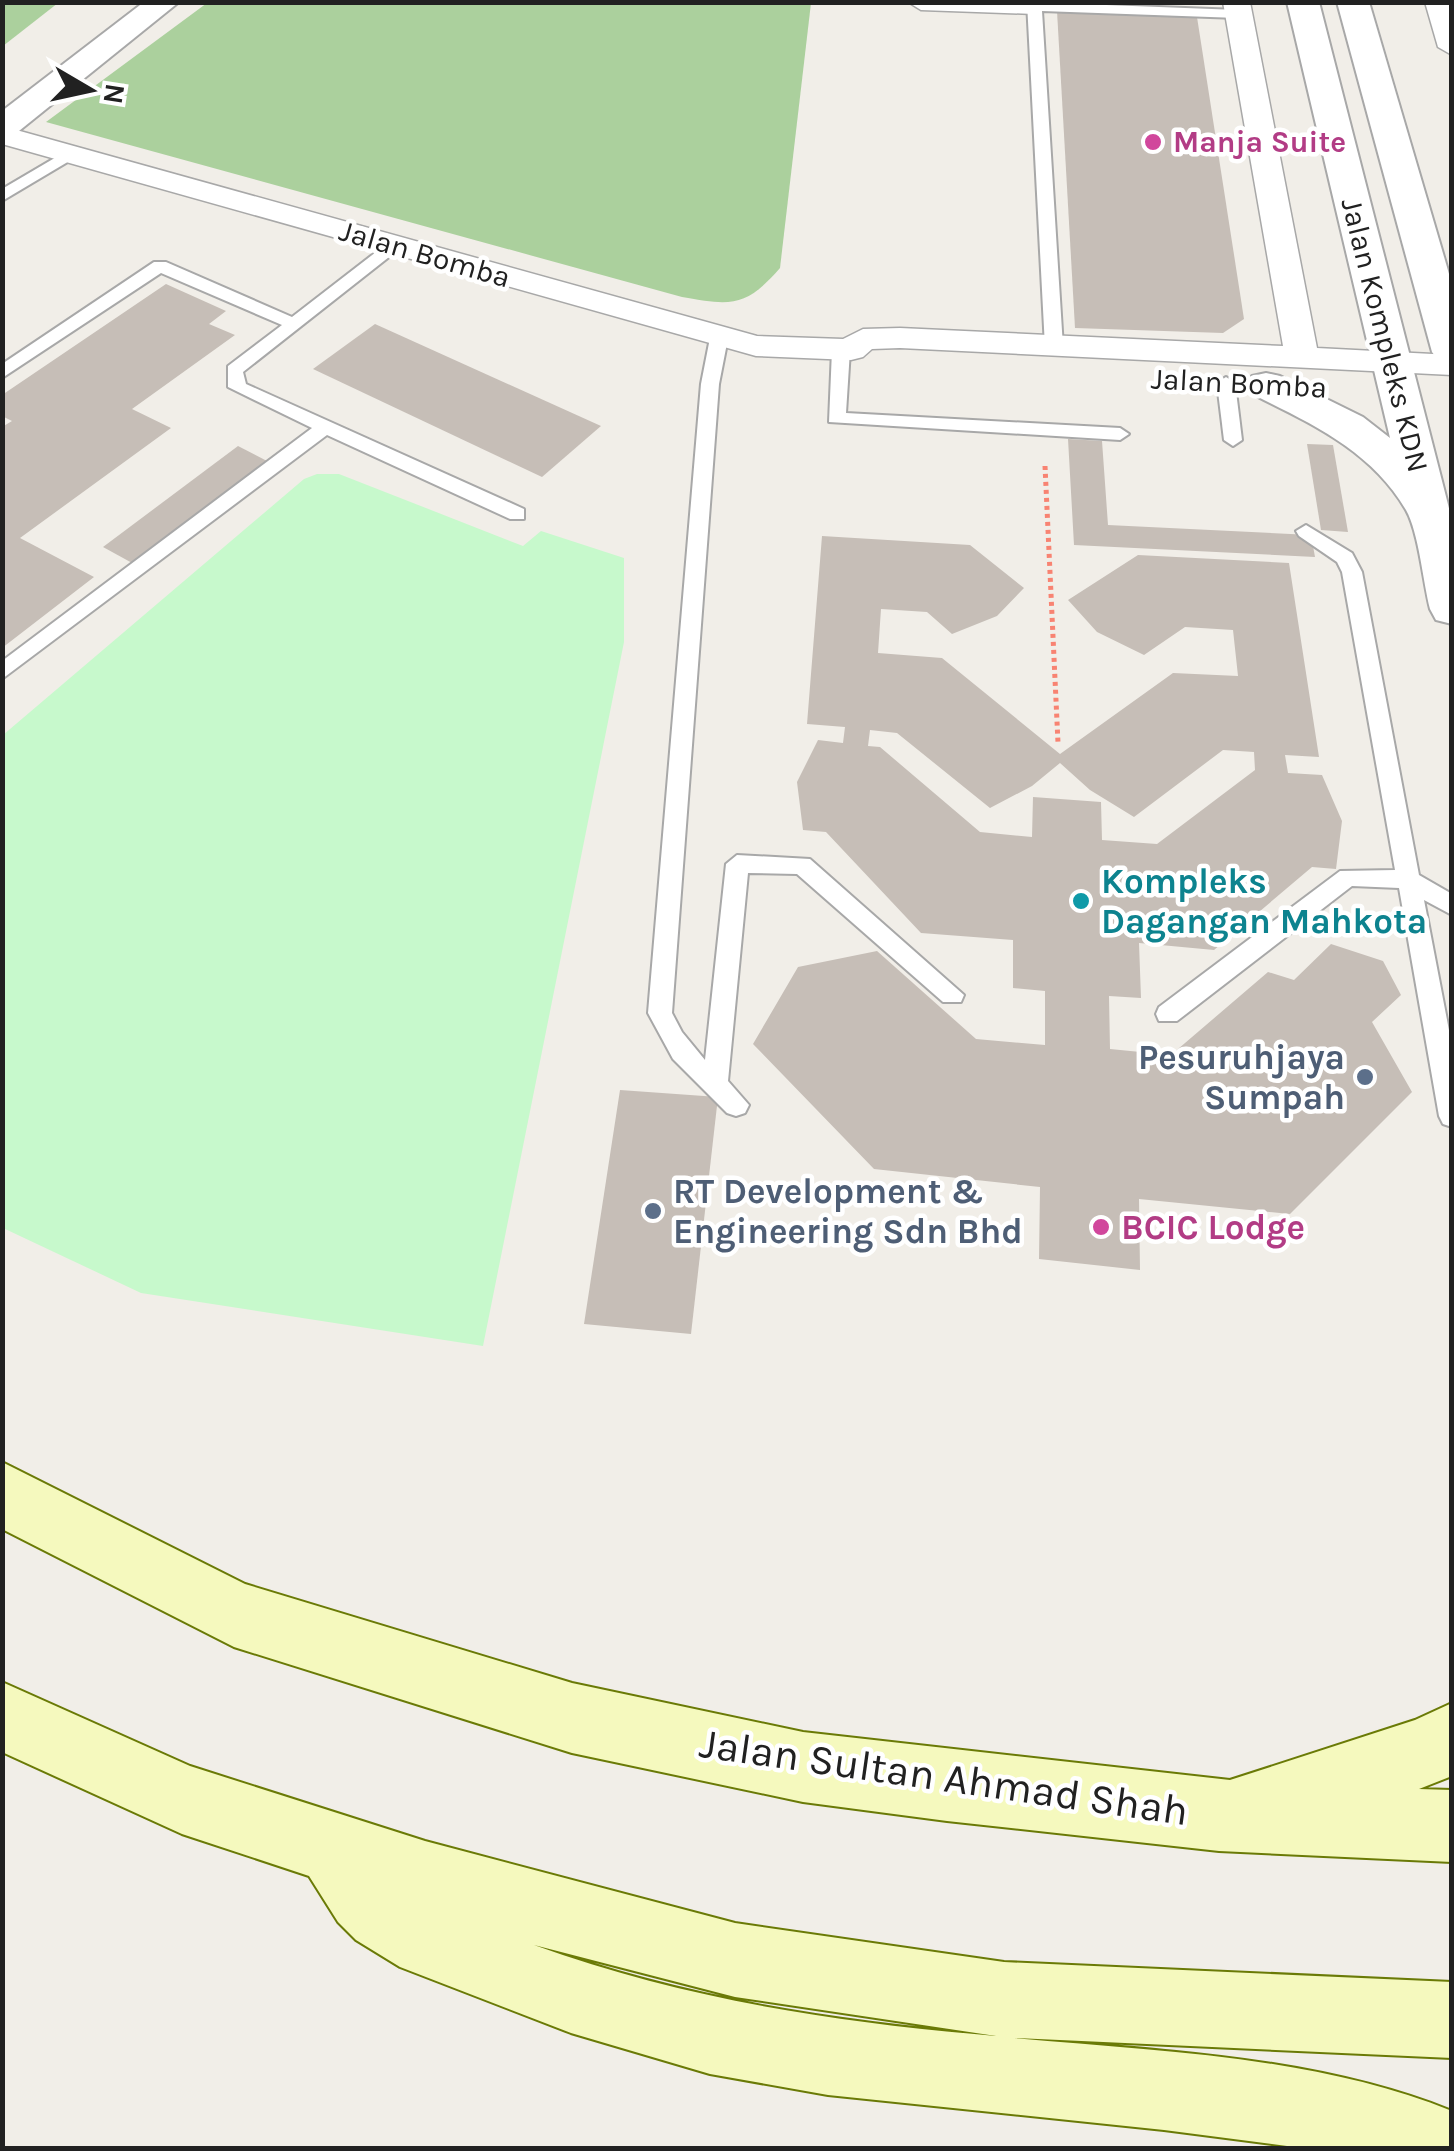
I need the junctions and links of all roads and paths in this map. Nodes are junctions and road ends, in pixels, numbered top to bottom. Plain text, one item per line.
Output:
1 (113, 2) edge
2 (164, 2) edge
3 (921, 2) edge
4 (1303, 2) edge
5 (1353, 2) edge
6 (1438, 2) edge
7 (1034, 4) edge
8 (1237, 8) edge
9 (77, 30) dead end
10 (1452, 48) edge
11 (2, 131) edge
12 (70, 154) junction
13 (2, 196) edge
14 (396, 246) junction
15 (295, 324) junction
16 (719, 338) junction
17 (1054, 346) junction
18 (846, 350) junction
19 (1452, 352) edge
20 (1302, 360) junction
21 (1452, 365) edge
22 (2, 373) edge
23 (1396, 377) junction
24 (1246, 384) junction
25 (1452, 394) edge
26 (325, 427) junction
27 (1043, 430) junction
28 (1120, 434) dead end
29 (1232, 440) dead end
30 (1427, 508) junction
31 (517, 514) dead end
32 (1306, 531) dead end
33 (1452, 609) edge
34 (2, 672) edge
35 (1058, 743) dead end
36 (1410, 880) junction
37 (1452, 906) edge
38 (952, 994) dead end
39 (1168, 1014) dead end
40 (715, 1084) junction
41 (736, 1105) dead end
42 (1452, 1116) edge
43 (2, 1494) edge
44 (2, 1716) edge
45 (1452, 1738) edge
46 (1219, 1815) junction
47 (1452, 1826) edge
48 (333, 1848) junction
49 (1452, 2020) edge
50 (1445, 2148) edge

1 - 9 street
2 - 11 street
3 - 7 street
4 - 23 street, Jalan Kompleks KDN
5 - 19 street, Jalan Kompleks KDN
6 - 10 street
7 - 8 lane
7 - 17 lane
8 - 20 street
11 - 12 street, Jalan Bomba
12 - 13 lane
12 - 14 street, Jalan Bomba
14 - 15 lane
14 - 16 street, Jalan Bomba
15 - 22 lane
15 - 26 lane
16 - 18 street, Jalan Bomba
16 - 40 lane
17 - 18 street, Jalan Bomba
17 - 20 street, Jalan Bomba
18 - 24 street, Jalan Bomba
18 - 27 lane
20 - 23 street, Jalan Bomba
21 - 23 street, Jalan Bomba
23 - 24 street, Jalan Bomba
23 - 25 street, Jalan Bomba
23 - 30 street, Jalan Kompleks KDN
24 - 29 lane
24 - 30 street
26 - 31 lane
26 - 34 lane
27 - 28 lane
27 - 35 path
30 - 33 street, Jalan Kompleks KDN
32 - 36 lane
36 - 37 lane
36 - 39 lane
36 - 42 lane
38 - 40 lane
40 - 41 lane
43 - 46 main road, Jalan Sultan Ahmad Shah
44 - 48 main road
45 - 46 main road
46 - 47 main road, Jalan Sultan Ahmad Shah
48 - 49 main road
48 - 50 main road

